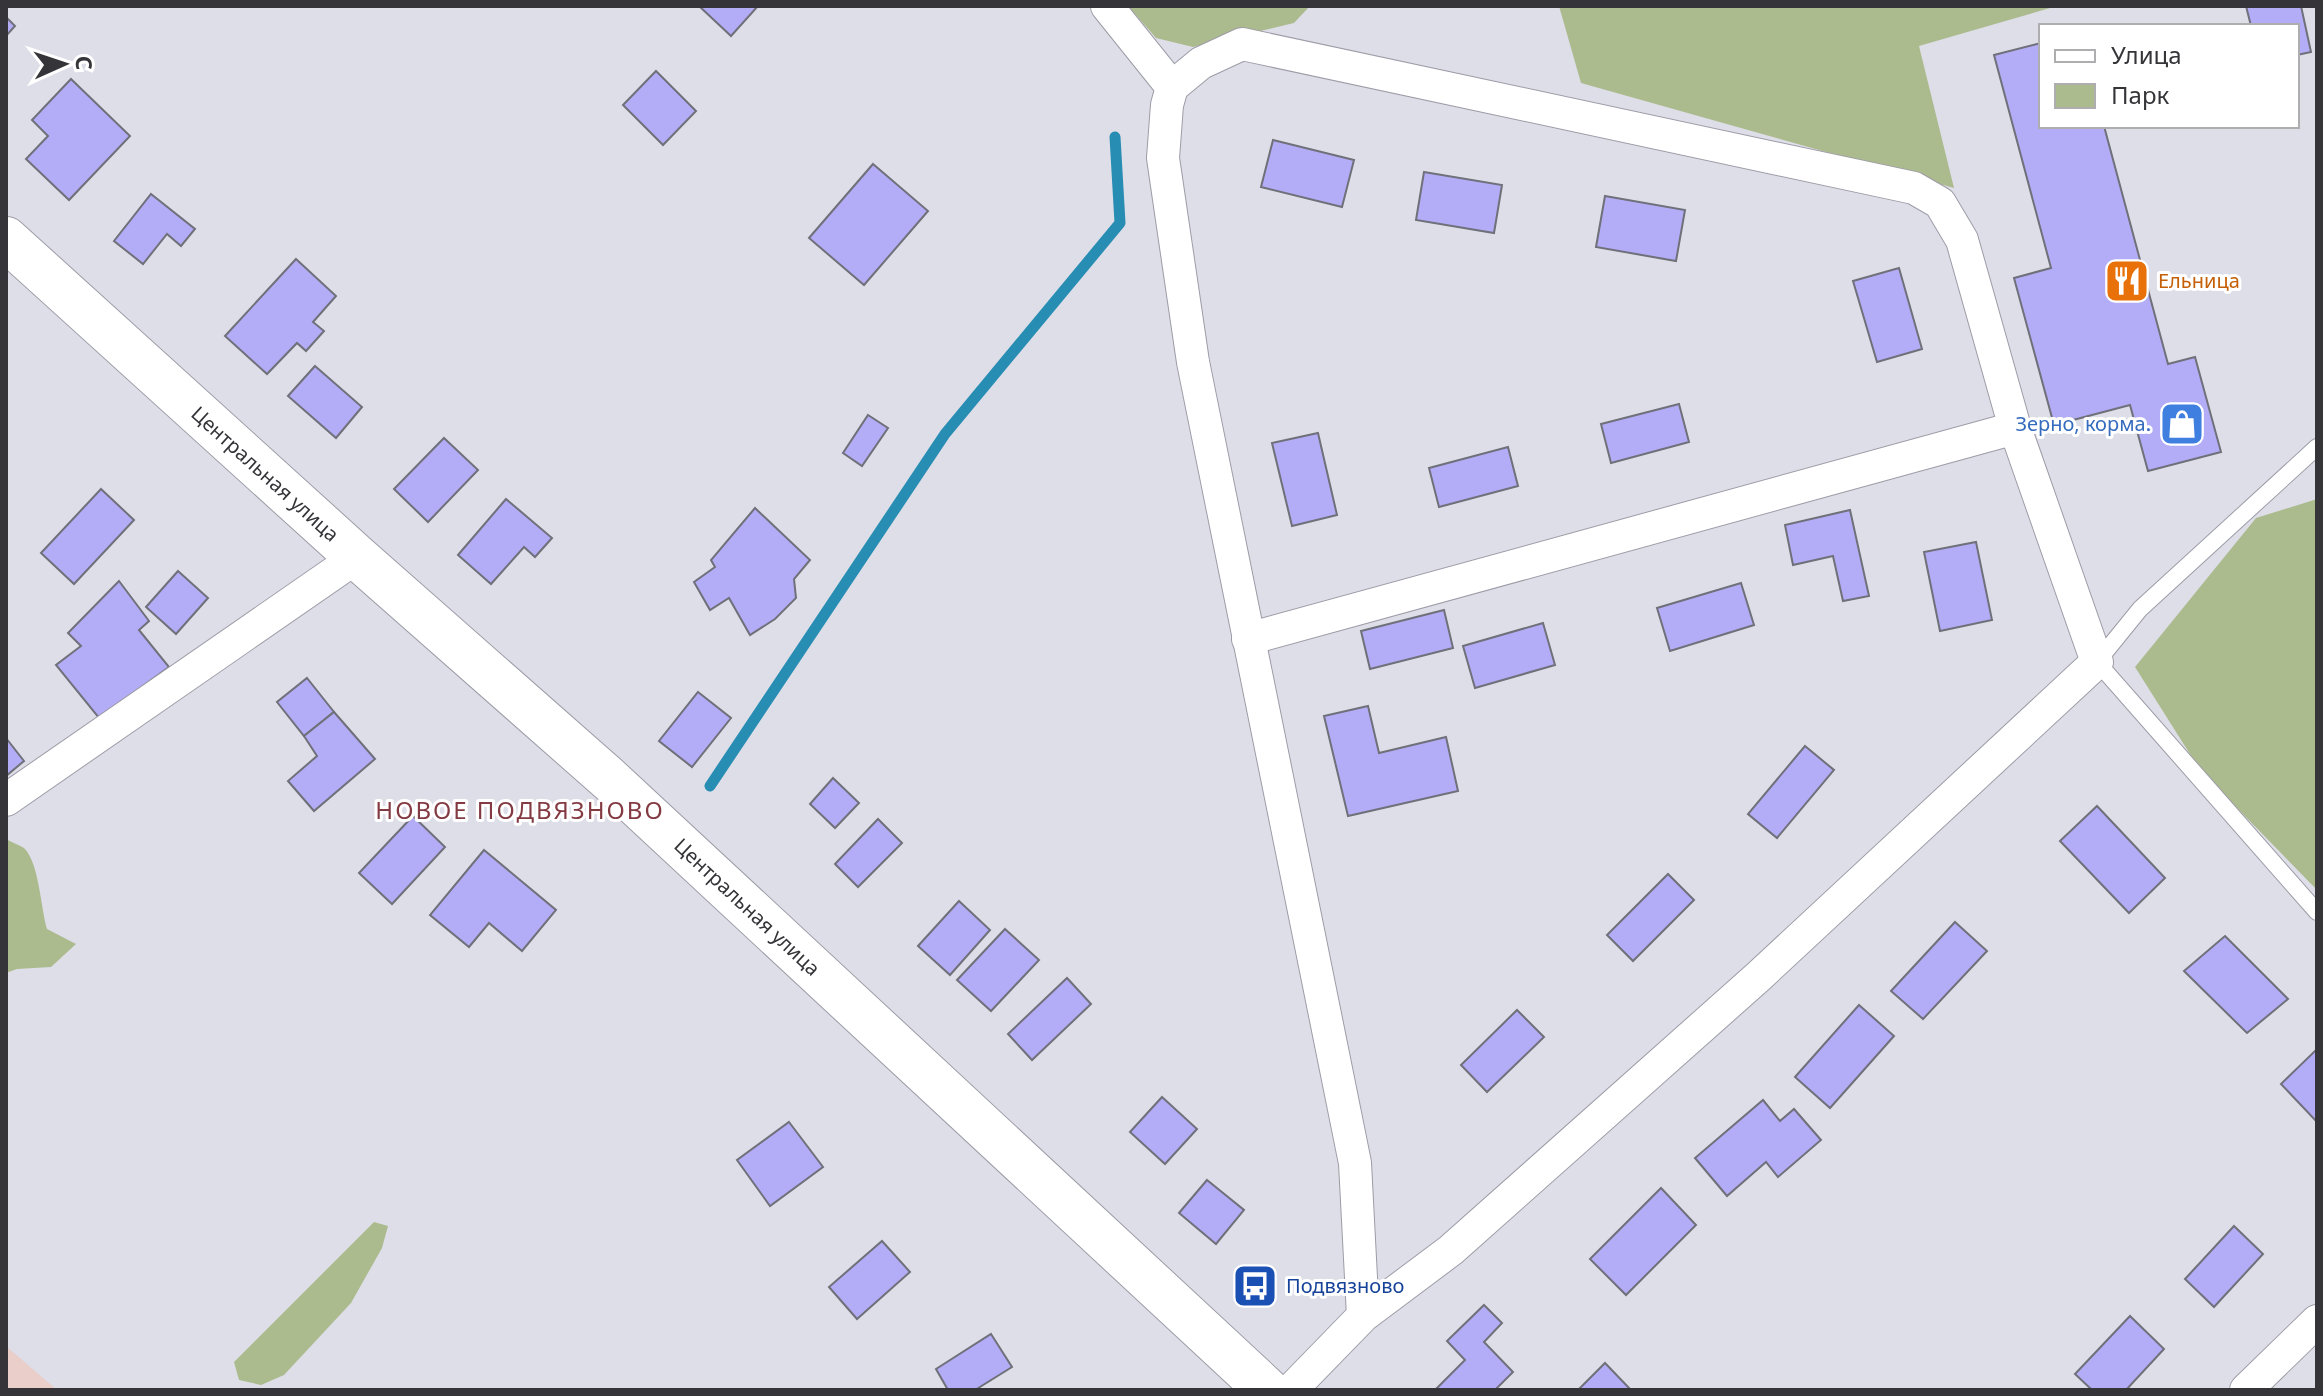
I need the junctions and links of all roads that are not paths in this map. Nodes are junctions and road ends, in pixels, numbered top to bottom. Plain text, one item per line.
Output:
1 (1107, 6) edge
2 (1172, 87) junction
3 (6, 239) edge
4 (2015, 428) junction
5 (2317, 447) edge
6 (357, 557) junction
7 (1248, 639) junction
8 (2097, 662) junction
9 (6, 800) edge
10 (2317, 912) edge
11 (1363, 1316) junction
12 (2317, 1321) edge
13 (1267, 1390) edge
14 (1291, 1390) edge
15 (2246, 1390) edge

1 - 2 street
2 - 4 street
2 - 7 street
3 - 6 main road, Центральная улица
4 - 7 street
4 - 8 street
5 - 8 lane
6 - 9 street
6 - 13 main road, Центральная улица
7 - 11 street
8 - 10 lane
8 - 11 street
11 - 14 street
12 - 15 street

